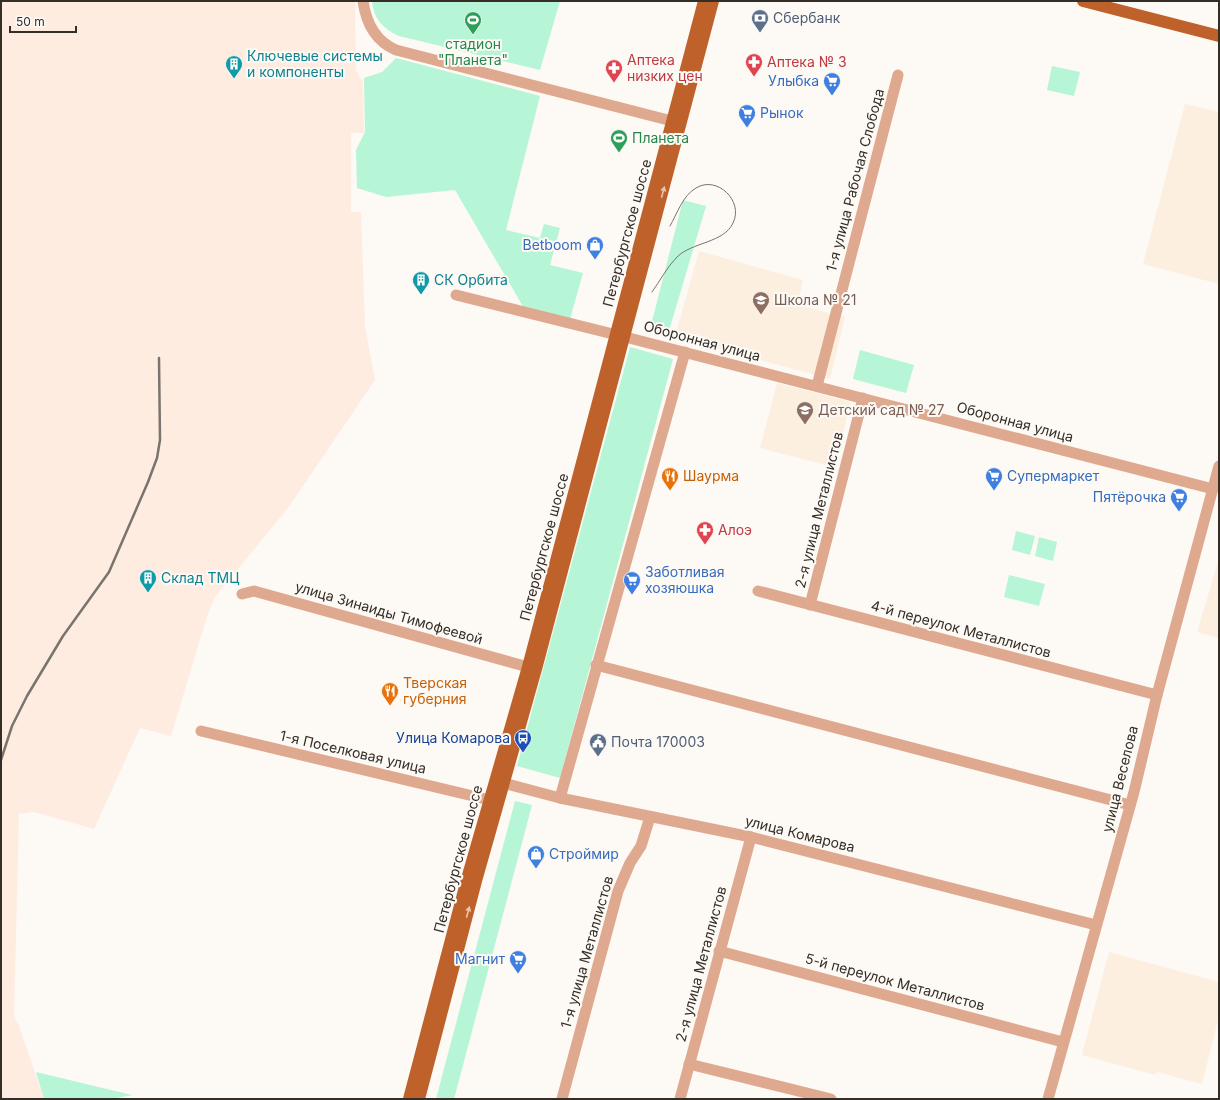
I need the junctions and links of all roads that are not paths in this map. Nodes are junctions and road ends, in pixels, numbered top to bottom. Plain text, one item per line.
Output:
1 (363, 1) edge
2 (704, 1) edge
3 (713, 1) edge
4 (1083, 1) edge
5 (1219, 36) edge
6 (898, 75) dead end
7 (677, 122) junction
8 (456, 296) dead end
9 (620, 335) junction
10 (685, 352) junction
11 (817, 386) junction
12 (864, 398) junction
13 (1219, 466) edge
14 (1213, 489) junction
15 (758, 591) dead end
16 (242, 594) dead end
17 (810, 605) junction
18 (596, 665) junction
19 (532, 668) junction
20 (1157, 695) junction
21 (201, 731) dead end
22 (500, 782) junction
23 (560, 798) junction
24 (494, 801) junction
25 (1130, 805) junction
26 (650, 817) junction
27 (751, 837) junction
28 (1096, 925) junction
29 (719, 951) junction
30 (1063, 1042) junction
31 (689, 1064) junction
32 (410, 1099) edge
33 (419, 1099) edge
34 (562, 1099) edge
35 (680, 1099) edge
36 (831, 1099) edge
37 (1048, 1099) edge

1 - 7 street
2 - 7 main road, Петербургское шоссе
3 - 7 main road, Петербургское шоссе
4 - 5 main road
6 - 11 street, 1-я улица Рабочая Слобода
7 - 9 main road, Петербургское шоссе
8 - 9 street, Оборонная улица
9 - 10 street, Оборонная улица
9 - 19 main road, Петербургское шоссе
10 - 11 street, Оборонная улица
10 - 18 street
11 - 12 street, Оборонная улица
12 - 14 street, Оборонная улица
12 - 17 street, 2-я улица Металлистов
13 - 14 street, улица Веселова
14 - 20 street, улица Веселова
15 - 17 street, 4-й переулок Металлистов
16 - 19 street, улица Зинаиды Тимофеевой
17 - 20 street, 4-й переулок Металлистов
18 - 23 street
18 - 25 street
19 - 22 main road, Петербургское шоссе
20 - 25 street, улица Веселова
21 - 24 street, 1-я Поселковая улица
22 - 23 street, улица Комарова
22 - 24 main road, Петербургское шоссе
23 - 26 street, улица Комарова
24 - 32 main road, Петербургское шоссе
33 -> 24 main road, Петербургское шоссе
25 - 28 street, улица Веселова
26 - 27 street, улица Комарова
26 - 34 street, 1-я улица Металлистов
27 - 28 street, улица Комарова
27 - 29 street, 2-я улица Металлистов
28 - 30 street, улица Веселова
29 - 30 street, 5-й переулок Металлистов
29 - 31 street, 2-я улица Металлистов
30 - 37 street, улица Веселова
31 - 35 street, 2-я улица Металлистов
31 - 36 street

